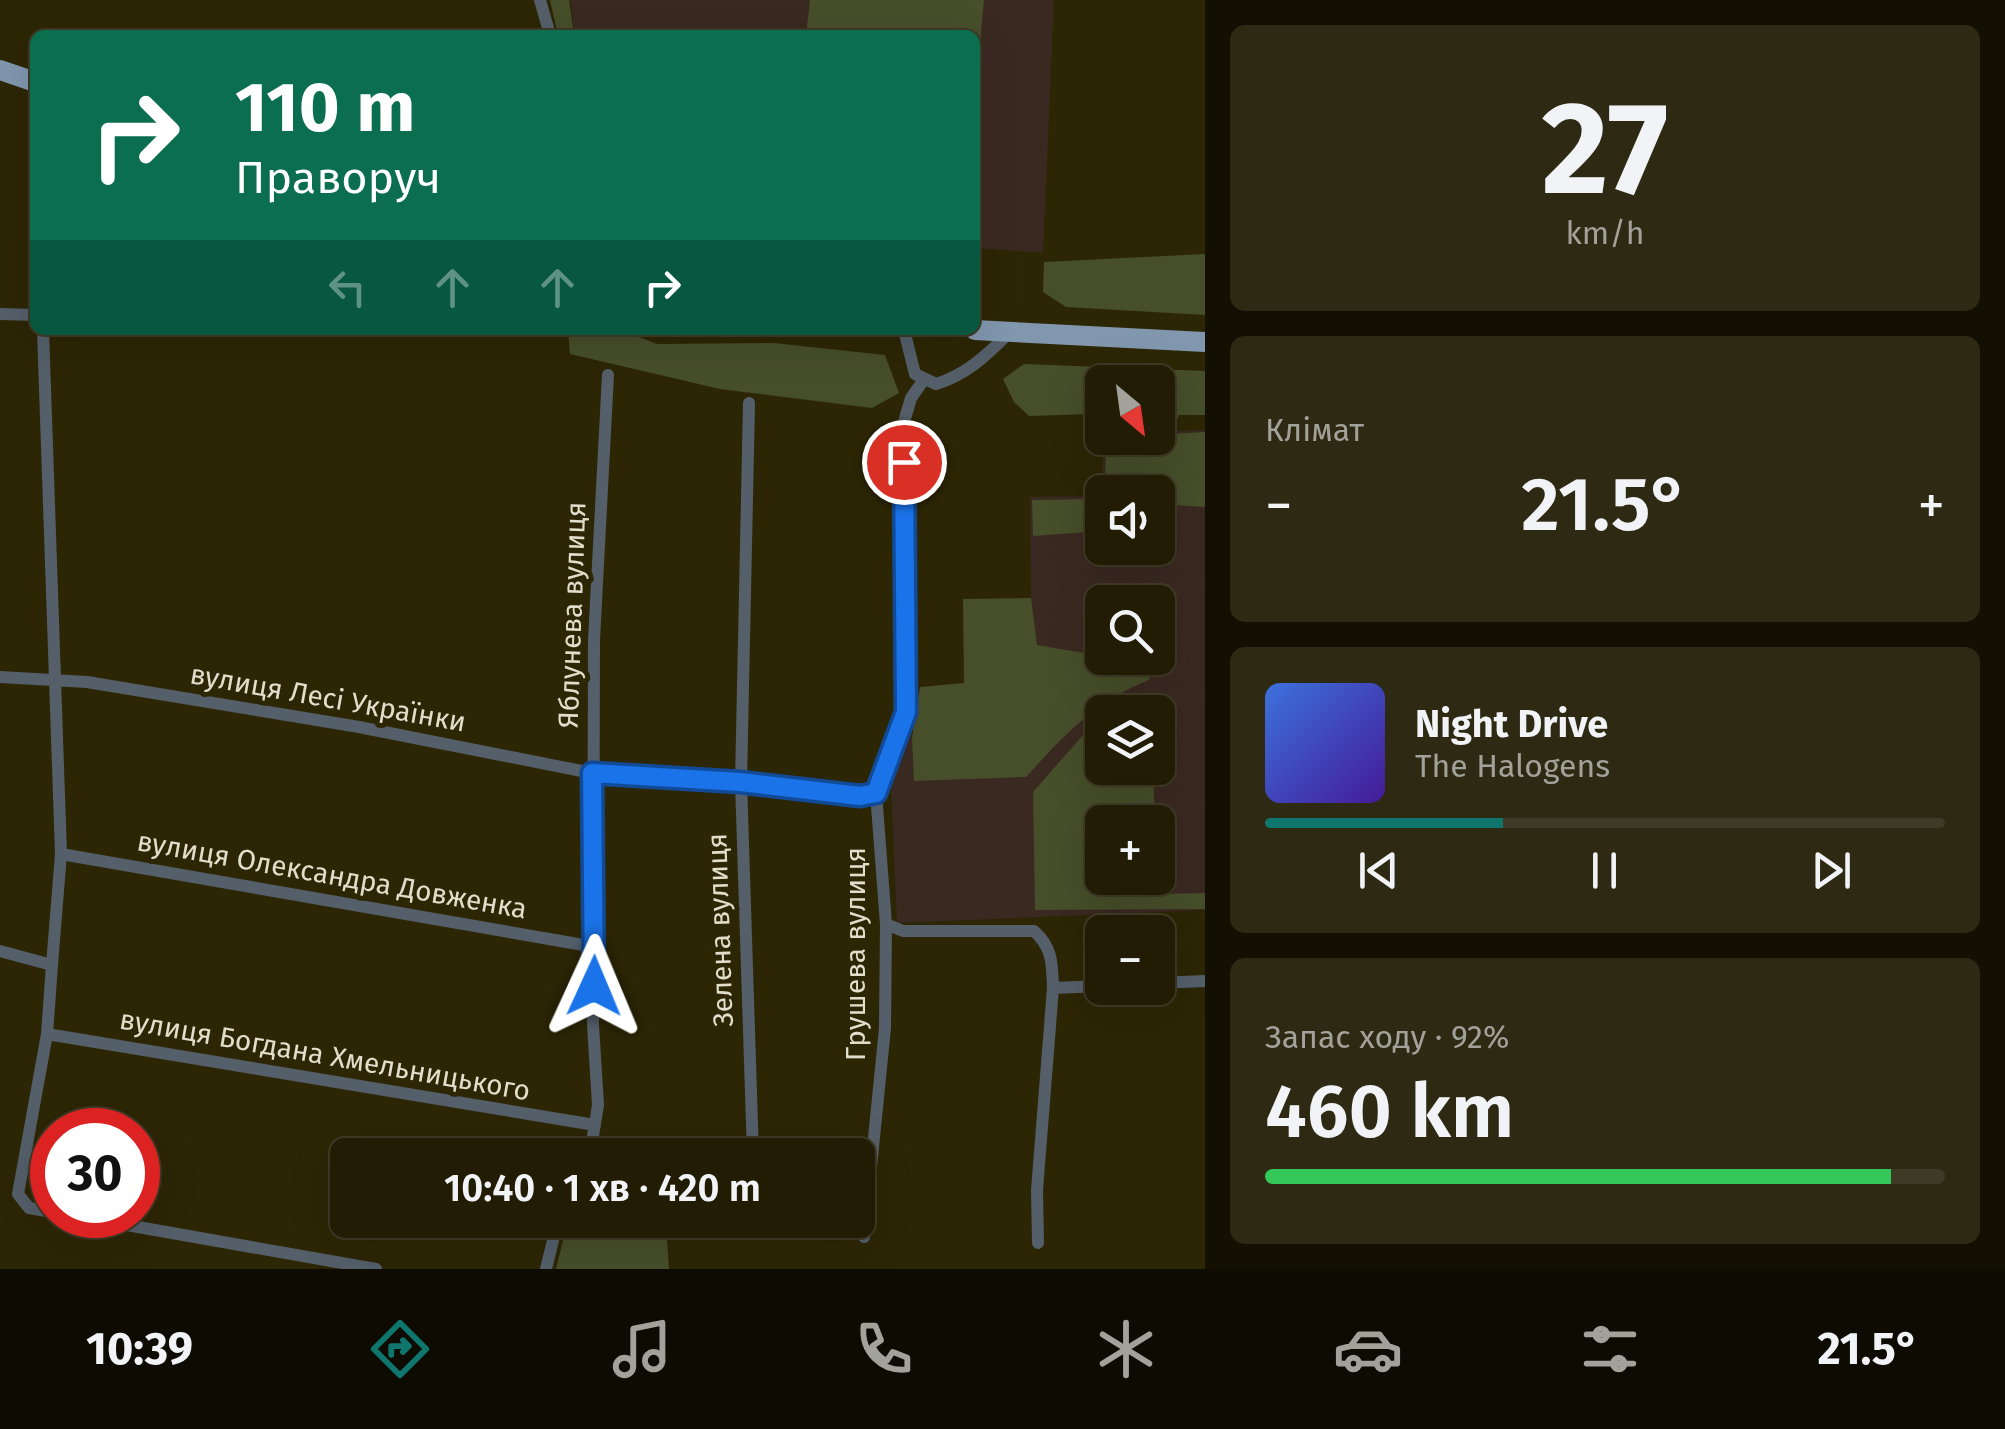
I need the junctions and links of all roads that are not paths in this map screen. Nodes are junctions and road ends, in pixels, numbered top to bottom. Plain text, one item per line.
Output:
1 (540, 0) edge
2 (549, 30) edge
3 (0, 70) edge
4 (30, 80) edge
5 (0, 314) edge
6 (30, 315) edge
7 (980, 330) edge
8 (1009, 333) junction
9 (43, 335) edge
10 (905, 335) edge
11 (1205, 342) edge
12 (608, 375) dead end
13 (923, 381) junction
14 (749, 403) dead end
15 (0, 678) edge
16 (53, 678) junction
17 (592, 773) junction
18 (740, 782) junction
19 (876, 793) junction
20 (61, 854) junction
21 (886, 924) junction
22 (595, 947) junction
23 (0, 952) edge
24 (52, 965) junction
25 (1205, 982) edge
26 (1175, 983) edge
27 (1085, 987) edge
28 (1053, 988) junction
29 (47, 1034) junction
30 (34, 1108) edge
31 (595, 1126) junction
32 (30, 1128) edge
33 (593, 1138) edge
34 (752, 1138) edge
35 (874, 1138) edge
36 (30, 1208) edge
37 (160, 1231) edge
38 (554, 1238) edge
39 (1038, 1243) dead end
40 (376, 1269) edge
41 (546, 1269) edge

1 - 2 street
3 - 4 main road
5 - 6 street
7 - 8 main road
8 - 11 main road
8 - 13 street
9 - 16 street
10 - 13 street
12 - 17 street, Яблунева вулиця
13 - 19 street, Грушева вулиця
14 - 18 street, Зелена вулиця
15 - 16 street, вулиця Лесі Українки
16 - 17 street, вулиця Лесі Українки
16 - 20 street
17 - 18 street, вулиця Лесі Українки
17 - 22 street, Яблунева вулиця
18 - 19 street, вулиця Лесі Українки
18 - 34 street, Зелена вулиця
19 - 21 street, Грушева вулиця
20 - 22 street, вулиця Олександра Довженка
20 - 24 street
21 - 28 street
21 - 35 street, Грушева вулиця
22 - 31 street, Яблунева вулиця
23 - 24 street
24 - 29 street
25 - 26 street
27 - 28 street
28 - 39 street
29 - 30 street
29 - 31 street, вулиця Богдана Хмельницького
31 - 33 street, Яблунева вулиця
32 - 36 street
37 - 40 street
38 - 41 street

